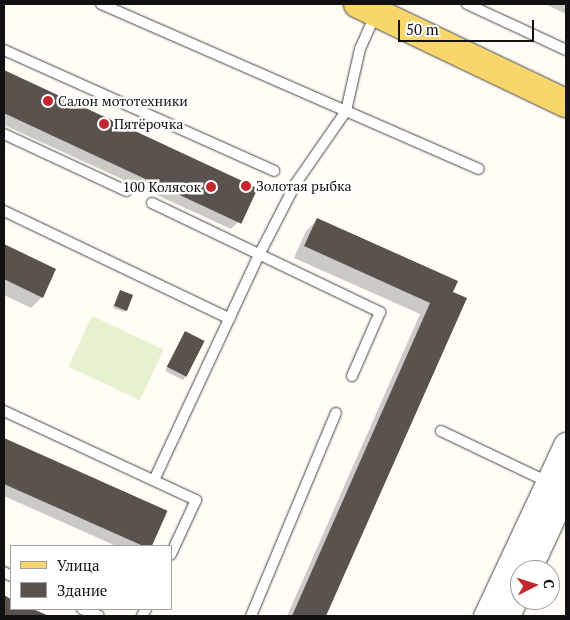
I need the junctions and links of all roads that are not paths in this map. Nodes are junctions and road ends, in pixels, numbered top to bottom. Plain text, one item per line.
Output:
1 (102, 4) edge
2 (468, 4) edge
3 (379, 6) edge
4 (4, 50) edge
5 (566, 50) edge
6 (566, 83) edge
7 (566, 102) edge
8 (346, 111) junction
9 (4, 134) edge
10 (478, 169) dead end
11 (274, 171) dead end
12 (126, 191) dead end
13 (152, 203) dead end
14 (4, 211) edge
15 (259, 255) junction
16 (230, 319) junction
17 (352, 376) dead end
18 (4, 411) edge
19 (336, 413) dead end
20 (441, 431) dead end
21 (566, 445) edge
22 (154, 480) junction
23 (562, 488) edge
24 (172, 552) edge
25 (532, 560) edge
26 (510, 600) edge
27 (84, 610) edge
28 (500, 614) edge
29 (99, 616) edge
30 (251, 616) edge

1 - 8 lane
2 - 5 lane
3 - 6 main road
3 - 7 main road
3 - 8 lane
4 - 11 lane
8 - 10 lane
8 - 15 lane
9 - 12 lane
13 - 15 lane
14 - 16 lane
15 - 16 lane
15 - 17 lane
16 - 22 lane
18 - 22 lane
19 - 30 lane
20 - 23 lane
21 - 23 street
22 - 24 lane
23 - 25 street
23 - 28 street
26 - 28 street
27 - 29 lane

